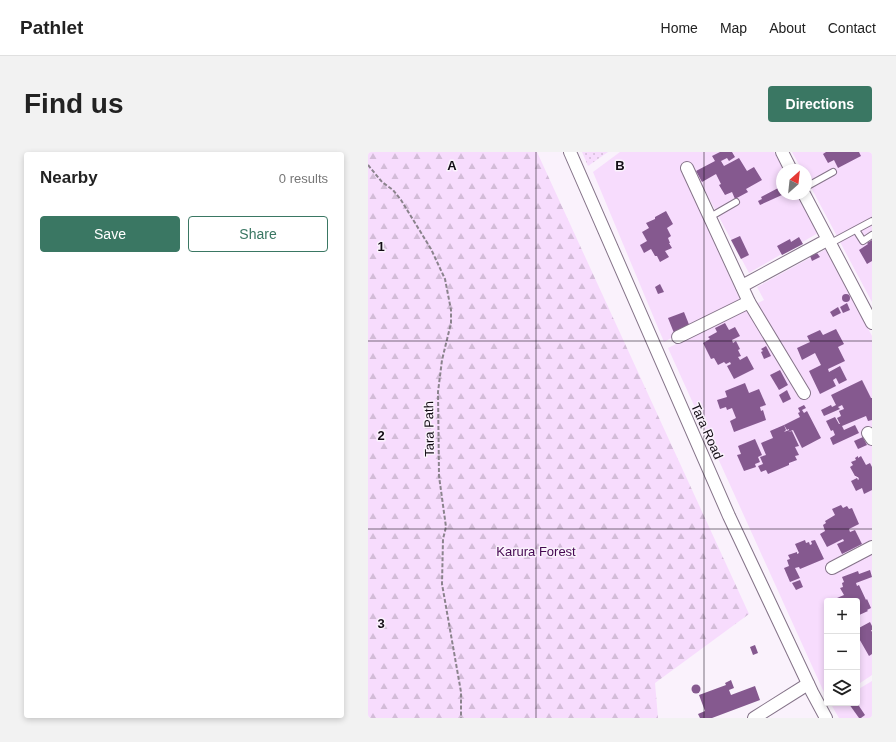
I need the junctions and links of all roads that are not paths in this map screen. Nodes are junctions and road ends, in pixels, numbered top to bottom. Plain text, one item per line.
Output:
1 (570, 152) edge
2 (782, 152) edge
3 (788, 164) edge
4 (687, 168) dead end
5 (833, 172) dead end
6 (812, 184) edge
7 (807, 200) edge
8 (736, 202) dead end
9 (710, 217) junction
10 (872, 221) edge
11 (856, 230) junction
12 (872, 236) edge
13 (828, 242) junction
14 (742, 286) junction
15 (749, 302) junction
16 (872, 323) edge
17 (678, 337) dead end
18 (804, 394) dead end
19 (871, 551) edge
20 (832, 568) dead end
21 (808, 684) junction
22 (754, 718) edge
23 (826, 718) edge

1 - 21 street, Tara Road
2 - 3 street
4 - 9 street
5 - 6 lane
7 - 13 street
8 - 9 lane
9 - 14 street
10 - 11 lane
11 - 12 lane
11 - 13 lane
13 - 14 street
13 - 16 street
14 - 15 street
15 - 17 street
15 - 18 street
19 - 20 street
21 - 22 street
21 - 23 street, Tara Road

